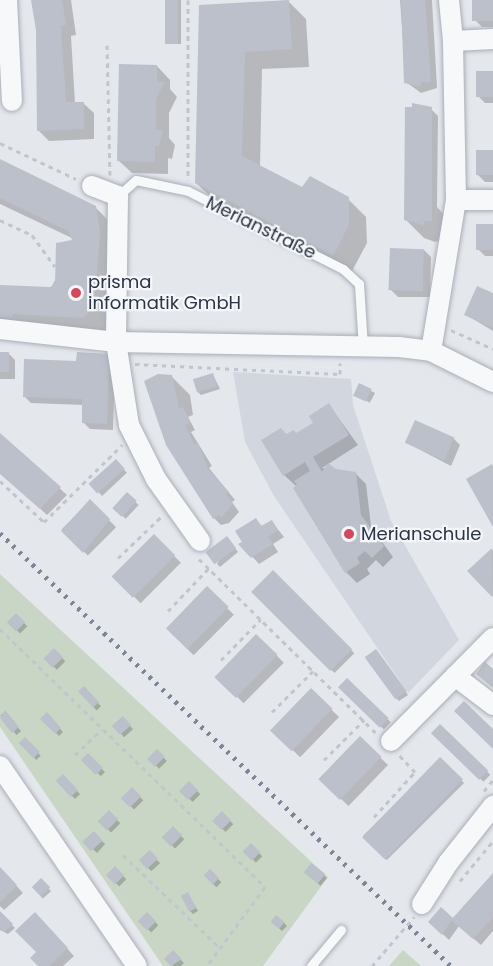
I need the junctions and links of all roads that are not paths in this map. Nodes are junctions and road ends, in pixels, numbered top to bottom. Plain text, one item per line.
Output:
1 (7, 0) edge
2 (449, 0) edge
3 (493, 39) edge
4 (453, 40) junction
5 (12, 101) dead end
6 (92, 186) road end
7 (118, 196) junction
8 (456, 200) junction
9 (493, 200) edge
10 (0, 329) edge
11 (362, 338) junction
12 (116, 342) junction
13 (431, 351) junction
14 (493, 382) edge
15 (200, 541) road end
16 (493, 638) edge
17 (455, 676) junction
18 (493, 705) edge
19 (389, 742) road end
20 (0, 766) edge
21 (493, 806) edge
22 (422, 904) road end
23 (341, 930) dead end
24 (137, 966) edge
25 (311, 966) edge

1 - 5 street
2 - 4 street
3 - 4 street
4 - 8 street
6 - 7 street
7 - 11 lane, Merianstraße
7 - 12 street
8 - 9 street
8 - 13 street
10 - 12 street
11 - 12 street
11 - 13 street
12 - 15 street
13 - 14 street
16 - 17 street
17 - 18 street
17 - 19 street
20 - 24 street
21 - 22 street
23 - 25 lane

